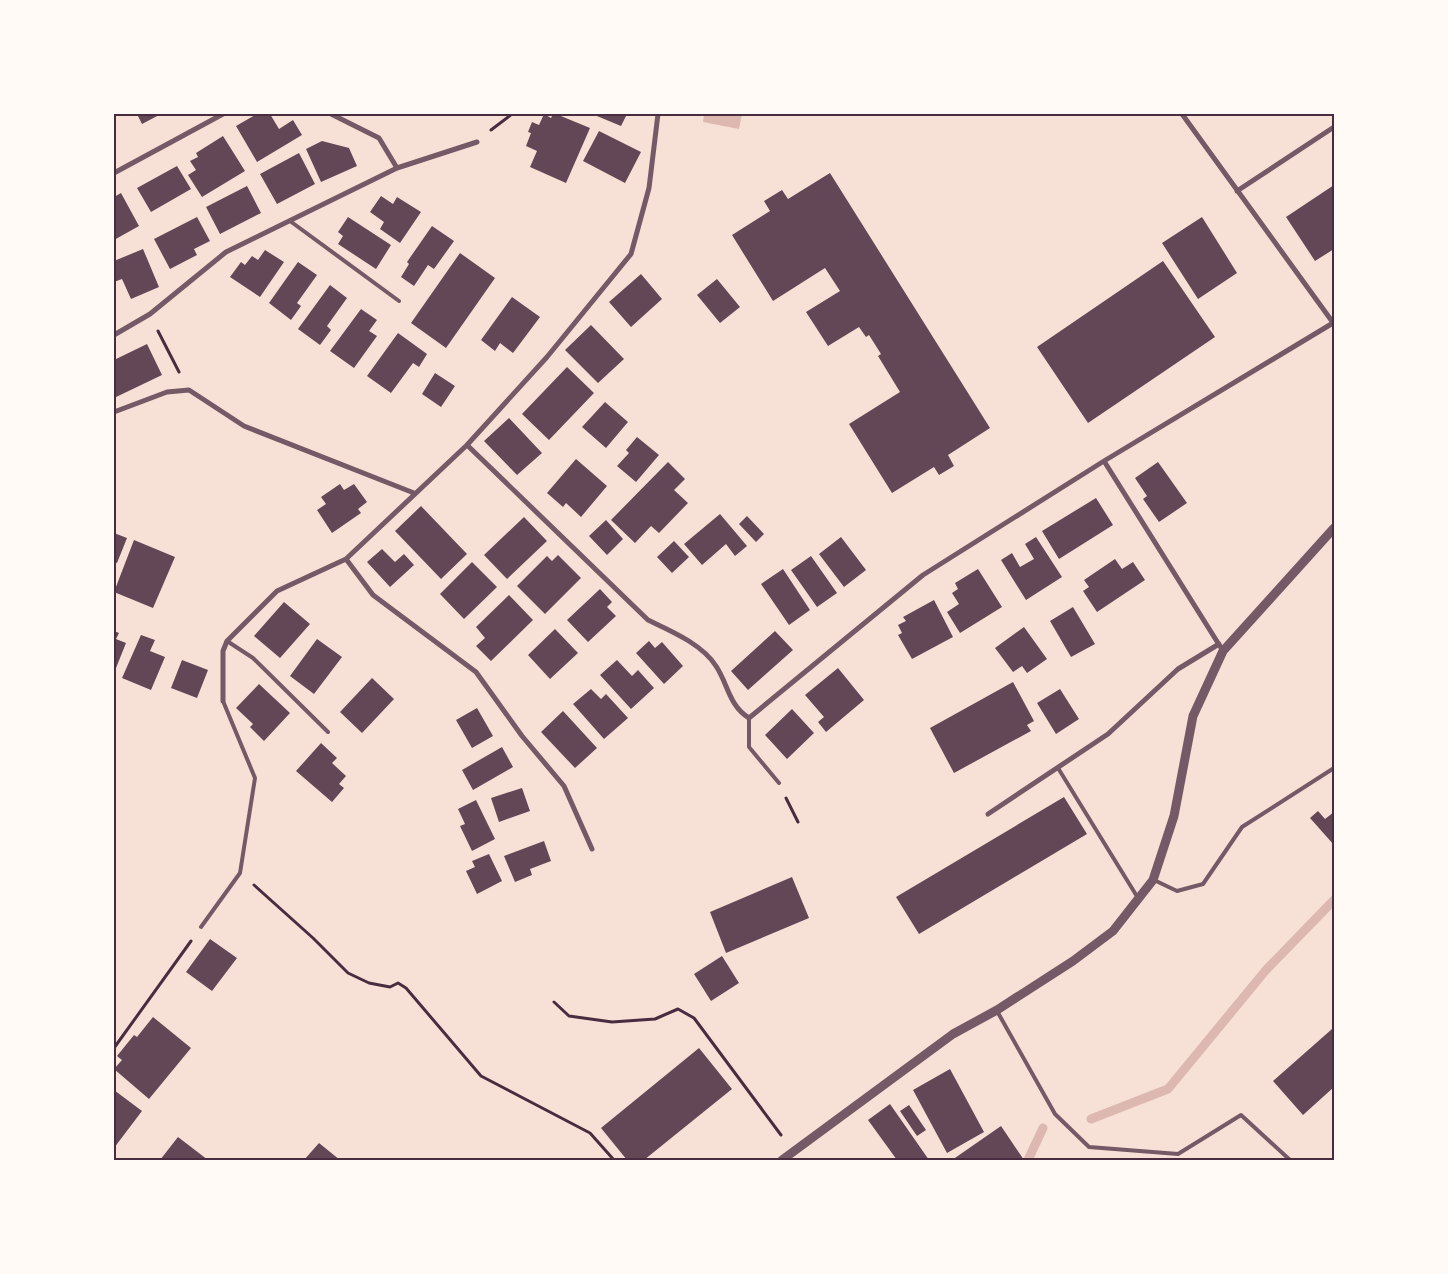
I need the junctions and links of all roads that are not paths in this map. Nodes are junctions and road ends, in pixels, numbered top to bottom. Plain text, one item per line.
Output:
1 (223, 114) edge
2 (331, 114) edge
3 (658, 114) edge
4 (1182, 114) edge
5 (1334, 127) edge
6 (477, 142) road end
7 (398, 168) junction
8 (114, 172) edge
9 (1237, 191) junction
10 (290, 221) junction
11 (399, 302) dead end
12 (1334, 324) edge
13 (114, 335) edge
14 (114, 412) edge
15 (467, 445) junction
16 (1104, 461) junction
17 (414, 494) junction
18 (1334, 528) edge
19 (346, 559) junction
20 (227, 641) junction
21 (1221, 648) junction
22 (223, 702) joint
23 (749, 718) junction
24 (328, 732) dead end
25 (1058, 768) junction
26 (1334, 768) edge
27 (779, 783) road end
28 (988, 814) dead end
29 (592, 850) dead end
30 (1152, 880) junction
31 (1138, 899) junction
32 (201, 927) road end
33 (997, 1010) junction
34 (782, 1160) edge
35 (1290, 1160) edge

1 - 8 street
2 - 7 street
3 - 15 street
4 - 9 street
5 - 9 street
6 - 7 street
7 - 10 street
9 - 12 street
10 - 11 lane
10 - 13 street
12 - 16 street
14 - 17 street
15 - 17 street
15 - 23 street
16 - 21 street
16 - 23 street
17 - 19 street
18 - 21 street
19 - 20 street
19 - 29 street
20 - 22 street
20 - 24 lane
21 - 25 street
21 - 30 street
22 - 32 lane
23 - 27 lane
25 - 28 street
25 - 31 lane
26 - 30 lane
30 - 31 street
31 - 33 street
33 - 34 street
33 - 35 lane

